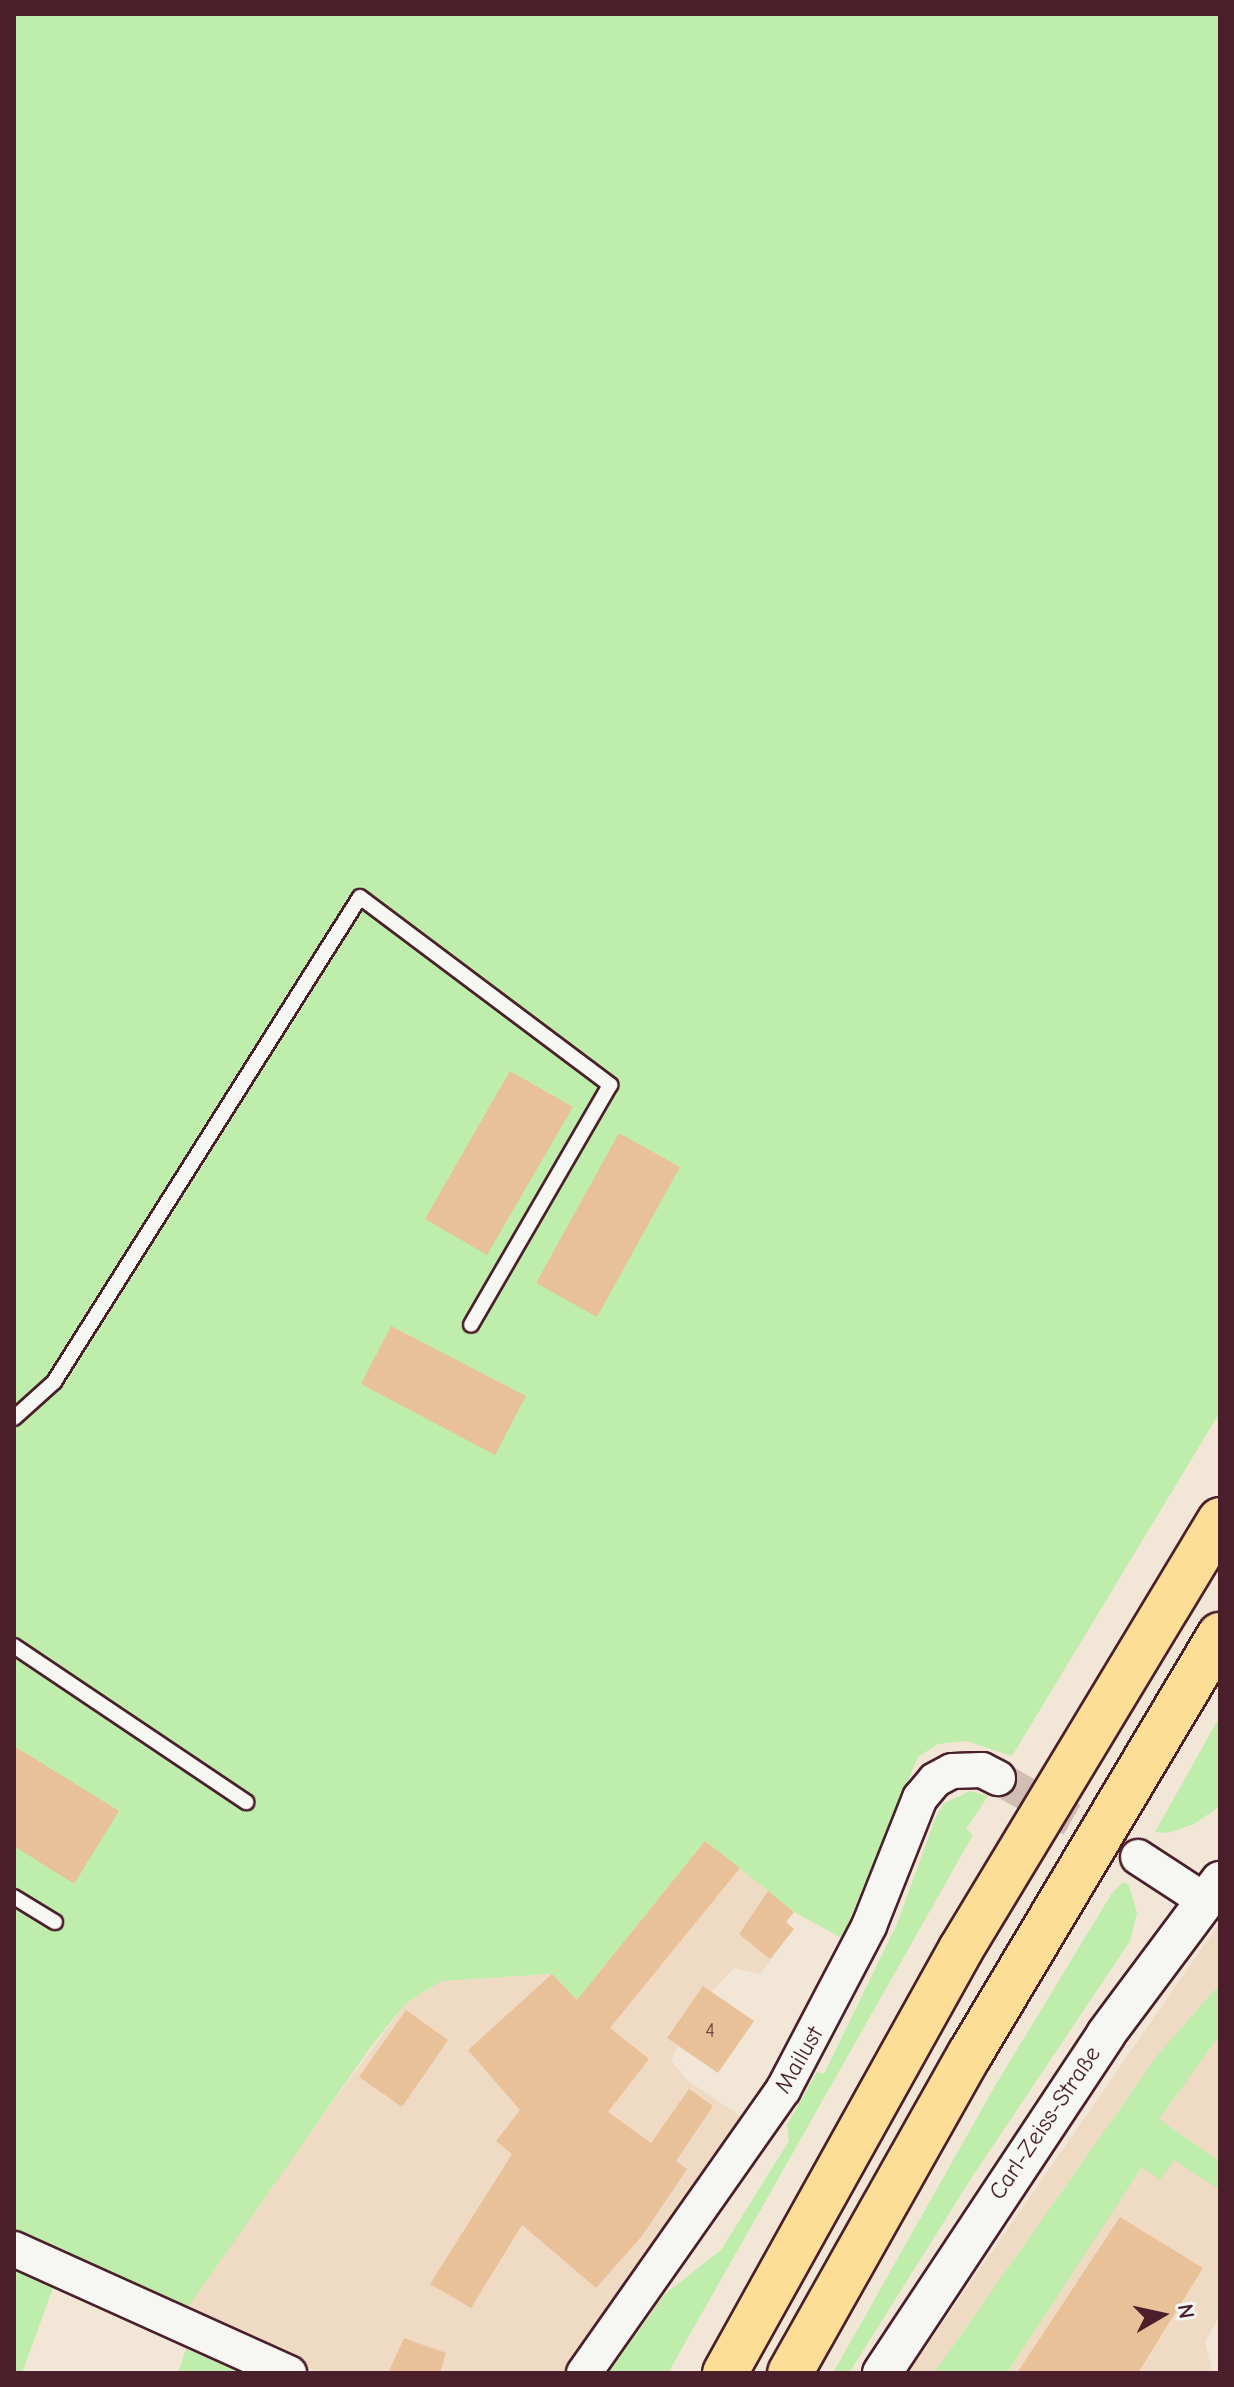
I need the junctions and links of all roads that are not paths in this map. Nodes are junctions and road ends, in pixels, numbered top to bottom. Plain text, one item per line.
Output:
1 (471, 1325) dead end
2 (14, 1418) edge
3 (1220, 1520) edge
4 (1220, 1635) edge
5 (14, 1646) edge
6 (998, 1778) tunnel mouth
7 (246, 1802) dead end
8 (1138, 1857) tunnel mouth
9 (1212, 1891) edge
10 (14, 1897) edge
11 (55, 1922) dead end
12 (14, 2249) edge
13 (289, 2373) edge
14 (584, 2373) edge
15 (725, 2373) edge
16 (790, 2373) edge
17 (882, 2373) edge

1 - 2 lane
3 - 15 highway
4 - 16 highway
5 - 7 lane
6 - 14 street, Mailust
8 - 9 street
9 - 17 main road, Carl-Zeiss-Straße
10 - 11 lane
12 - 13 street

